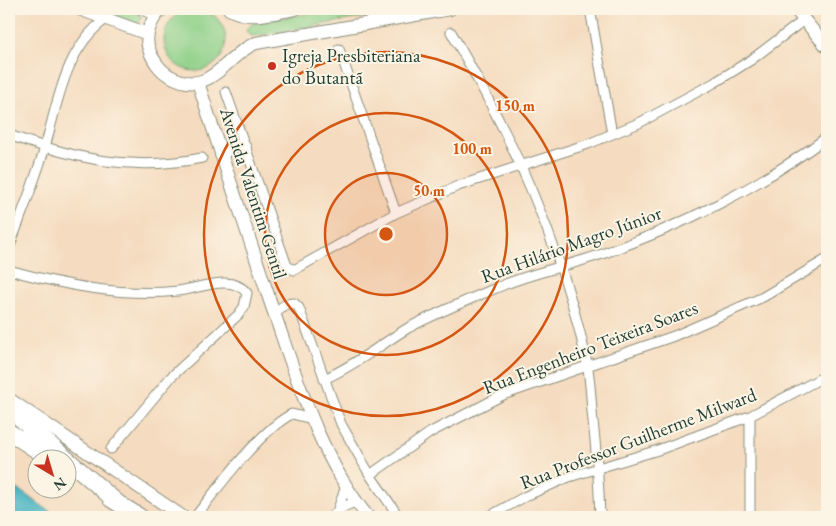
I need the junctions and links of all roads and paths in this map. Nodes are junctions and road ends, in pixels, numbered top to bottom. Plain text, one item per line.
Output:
1 (79, 9) edge
2 (143, 9) edge
3 (229, 9) edge
4 (295, 9) edge
5 (450, 9) edge
6 (590, 9) edge
7 (795, 9) edge
8 (160, 11) edge
9 (106, 18) junction
10 (804, 20) junction
11 (451, 32) dead end
12 (148, 34) junction
13 (827, 47) edge
14 (339, 49) dead end
15 (198, 82) junction
16 (226, 92) dead end
17 (612, 134) junction
18 (9, 135) edge
19 (827, 138) edge
20 (44, 148) junction
21 (245, 148) junction
22 (221, 155) junction
23 (202, 158) dead end
24 (522, 166) junction
25 (396, 213) junction
26 (9, 248) edge
27 (827, 260) edge
28 (559, 267) junction
29 (9, 270) edge
30 (275, 315) junction
31 (588, 365) junction
32 (827, 375) edge
33 (324, 379) junction
34 (9, 399) edge
35 (9, 409) edge
36 (750, 416) junction
37 (312, 419) junction
38 (9, 432) edge
39 (34, 448) edge
40 (111, 449) dead end
41 (598, 468) junction
42 (370, 475) junction
43 (78, 477) edge
44 (346, 486) junction
45 (356, 502) junction
46 (119, 504) junction
47 (334, 515) edge
48 (140, 517) edge
49 (183, 517) edge
50 (195, 517) edge
51 (368, 517) edge
52 (399, 517) edge
53 (488, 517) edge
54 (600, 517) edge
55 (750, 517) edge

1 - 9 main road
2 - 8 main road
3 - 4 main road
5 - 15 main road
6 - 17 street
7 - 10 main road
8 - 12 main road
9 - 12 main road
9 - 20 street
10 - 13 main road
10 - 17 street
11 - 24 street
12 - 15 main road
14 - 25 street
15 - 22 main road, Avenida Valentim Gentil
16 - 21 street, Avenida Valentim Gentil
17 - 24 street
18 - 20 street
19 - 28 street, Rua Hilário Magro Júnior
20 - 23 street
20 - 26 street
21 - 22 main road
21 - 25 street, Avenida Valentim Gentil
22 - 30 main road, Avenida Valentim Gentil
24 - 25 street
24 - 28 street
27 - 31 street, Rua Engenheiro Teixeira Soares
28 - 31 street
28 - 33 street, Rua Hilário Magro Júnior
29 - 40 street
30 - 33 street, Avenida Valentim Gentil
30 - 37 main road, Avenida Valentim Gentil
31 - 41 street
31 - 42 street, Rua Engenheiro Teixeira Soares
32 - 36 street, Rua Professor Guilherme Milward
33 - 42 street, Avenida Valentim Gentil
34 - 49 main road
35 - 46 highway
36 - 41 street, Rua Professor Guilherme Milward
36 - 55 street
37 - 44 main road, Avenida Valentim Gentil
37 - 50 street
38 - 39 highway
41 - 53 street, Rua Professor Guilherme Milward
41 - 54 street
42 - 52 street, Avenida Valentim Gentil
43 - 46 highway
44 - 45 main road, Avenida Valentim Gentil
44 - 47 street
45 - 47 street
45 - 51 main road, Avenida Valentim Gentil
46 - 48 highway

